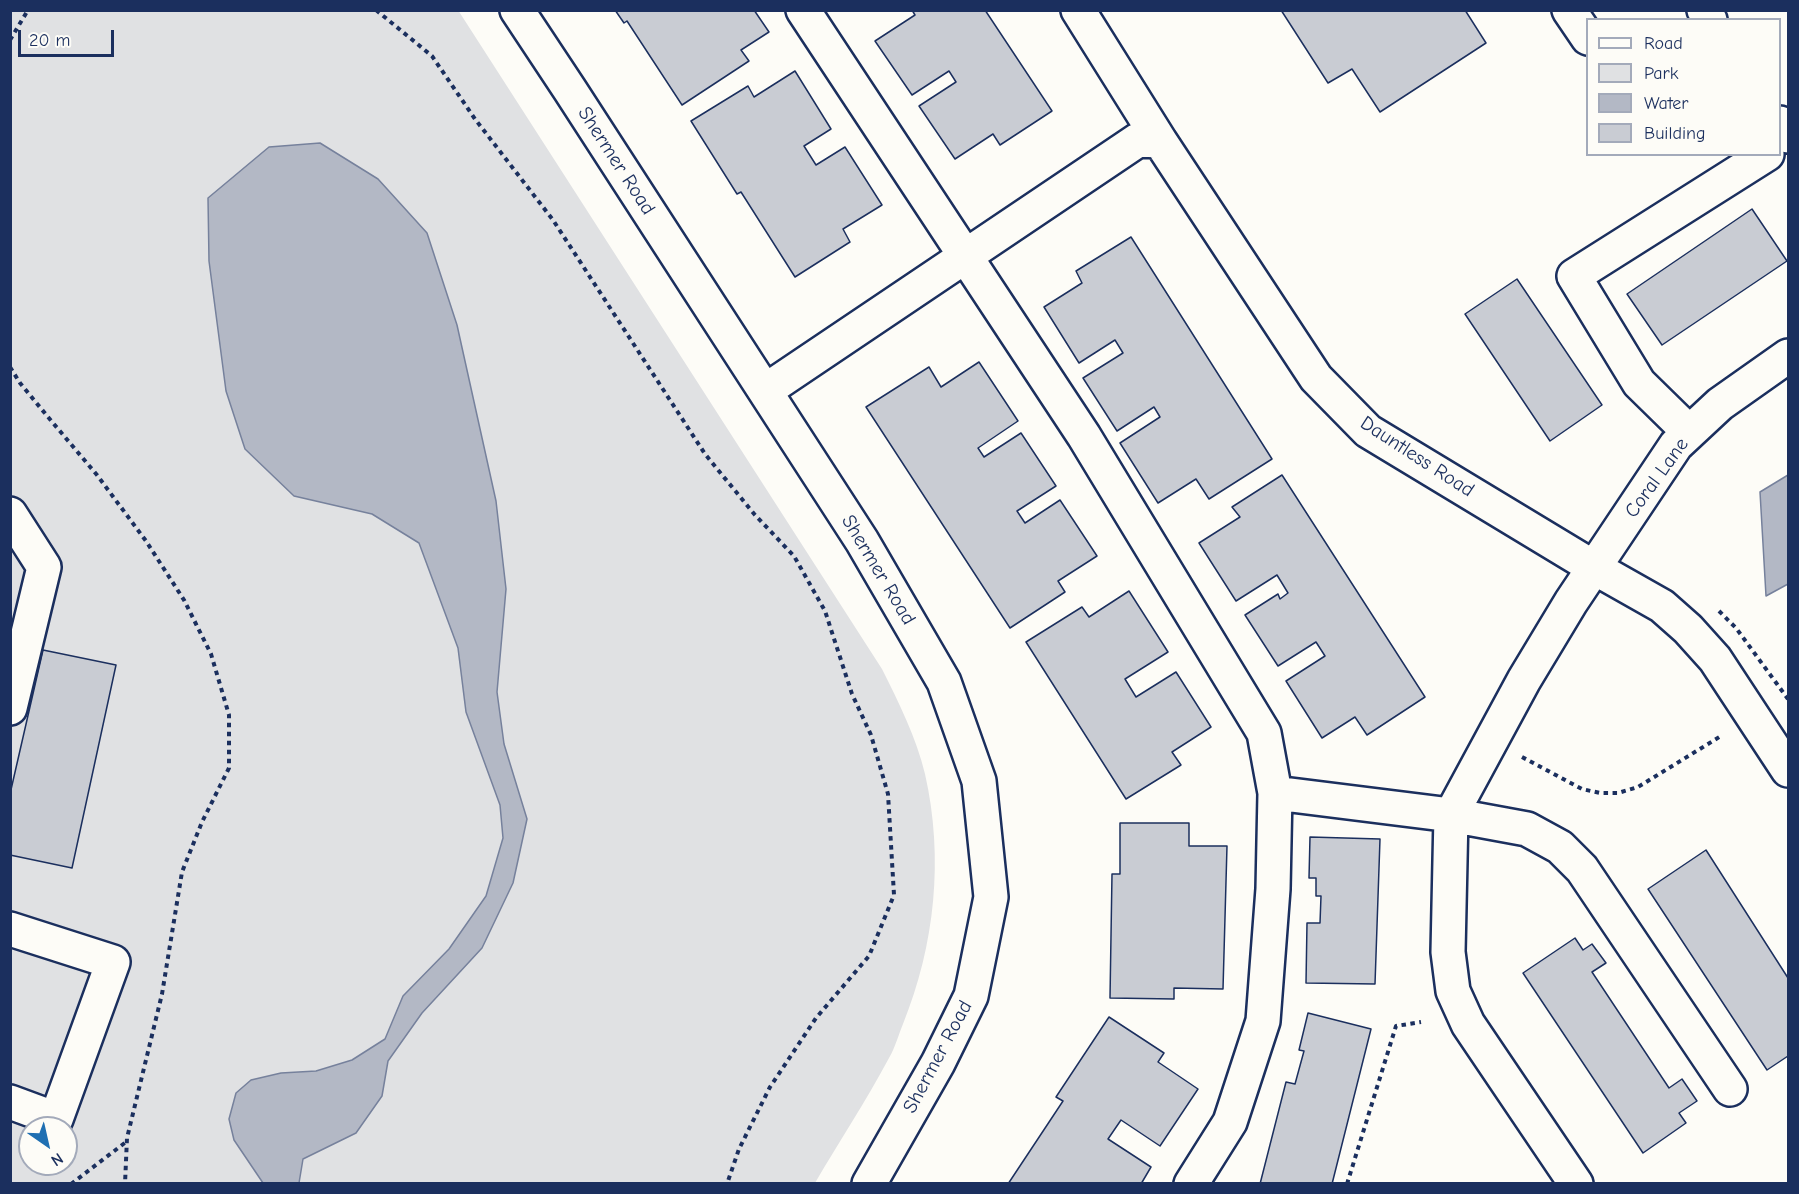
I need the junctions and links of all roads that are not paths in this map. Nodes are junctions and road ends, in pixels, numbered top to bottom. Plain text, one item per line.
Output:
1 (517, 10) edge
2 (803, 10) edge
3 (1078, 10) edge
4 (1569, 10) edge
5 (1586, 36) edge
6 (1160, 141) junction
7 (1764, 156) edge
8 (967, 256) junction
9 (1788, 356) edge
10 (765, 391) junction
11 (1689, 432) junction
12 (10, 514) edge
13 (1593, 567) junction
14 (10, 708) edge
15 (1788, 770) edge
16 (1275, 793) junction
17 (1451, 814) junction
18 (10, 929) edge
19 (1730, 1089) dead end
20 (10, 1102) edge
21 (869, 1184) edge
22 (1191, 1184) edge
23 (1576, 1184) edge

1 - 10 street, Shermer Road
2 - 8 street
3 - 6 street, Dauntless Road
4 - 5 street
6 - 8 street
6 - 13 street, Dauntless Road
7 - 11 street
8 - 10 street
8 - 16 street
9 - 11 street, Coral Lane
10 - 21 street, Shermer Road
11 - 13 street, Coral Lane
12 - 14 street
13 - 15 street, Dauntless Road
13 - 17 street, Coral Lane
16 - 17 street
16 - 22 street
17 - 19 street
17 - 23 street
18 - 20 street

